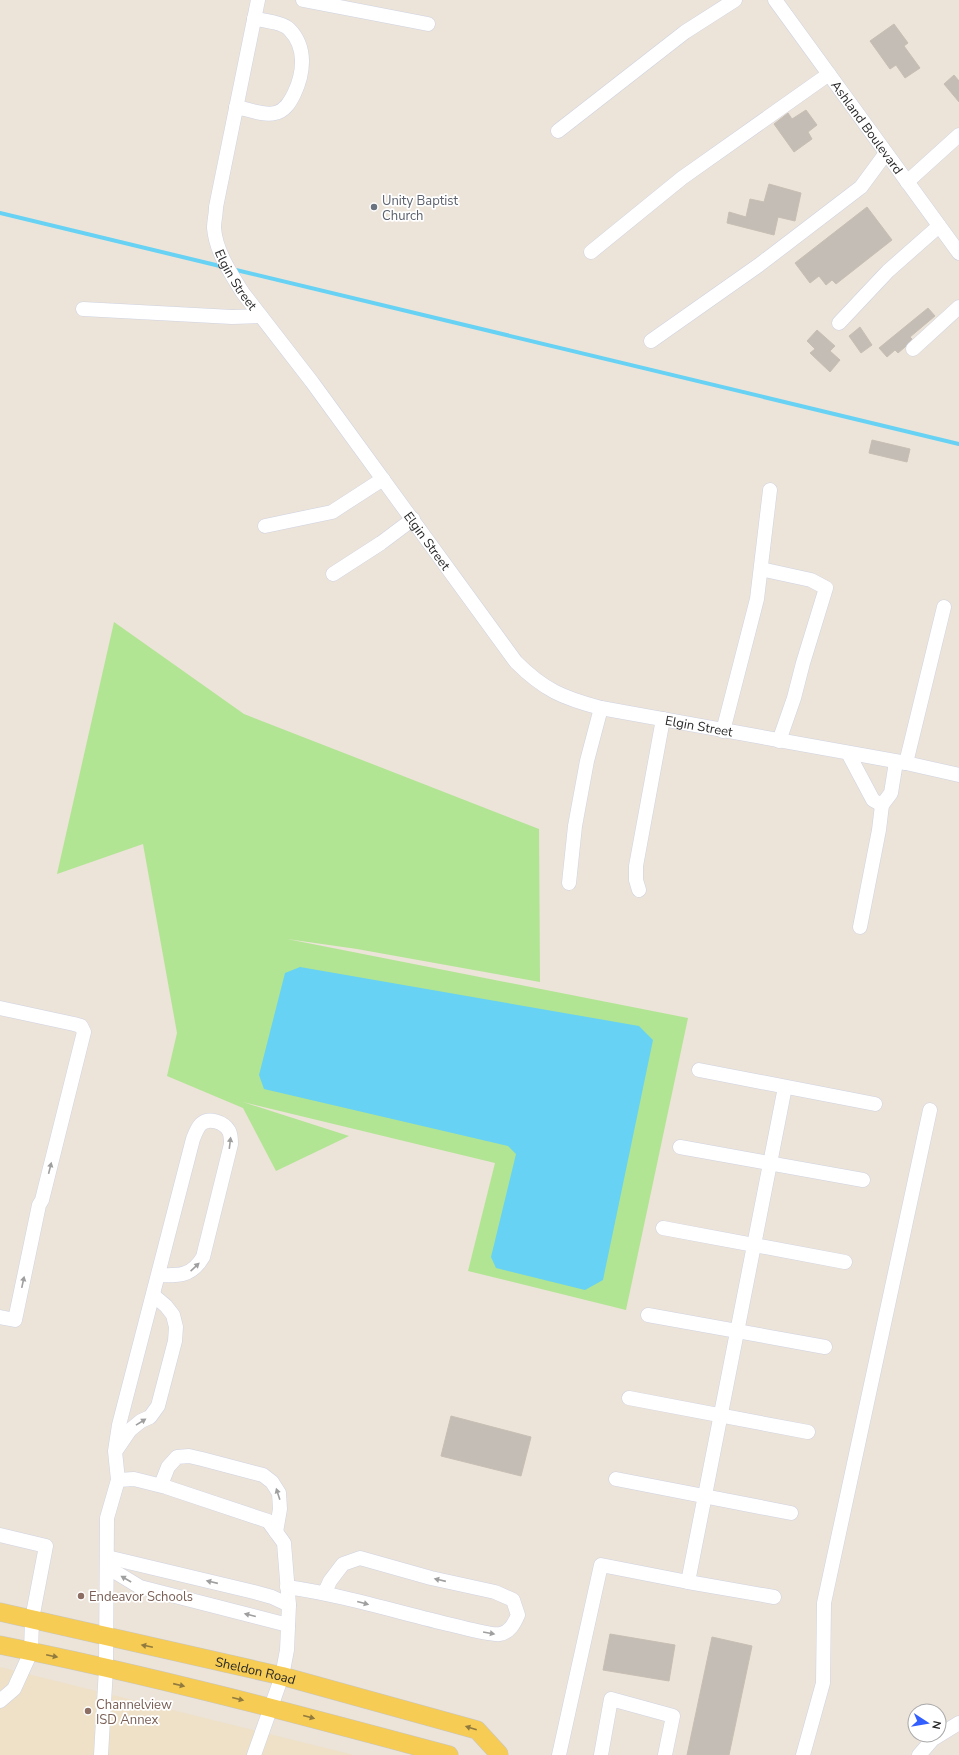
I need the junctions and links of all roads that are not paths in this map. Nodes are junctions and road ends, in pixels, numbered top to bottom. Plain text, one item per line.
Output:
1 (258, 0) edge
2 (303, 0) edge
3 (735, 0) edge
4 (775, 0) edge
5 (254, 18) junction
6 (428, 24) dead end
7 (829, 74) junction
8 (236, 107) junction
9 (558, 131) dead end
10 (959, 135) edge
11 (886, 153) junction
12 (907, 182) junction
13 (939, 226) junction
14 (591, 252) dead end
15 (959, 254) edge
16 (959, 307) edge
17 (83, 309) dead end
18 (261, 316) junction
19 (839, 322) dead end
20 (651, 342) dead end
21 (913, 349) dead end
22 (383, 479) junction
23 (770, 490) dead end
24 (413, 519) junction
25 (265, 526) dead end
26 (761, 569) junction
27 (333, 574) dead end
28 (944, 607) dead end
29 (601, 708) junction
30 (663, 719) junction
31 (723, 731) junction
32 (779, 741) junction
33 (848, 753) junction
34 (901, 762) junction
35 (959, 775) edge
36 (882, 805) junction
37 (569, 883) dead end
38 (640, 890) dead end
39 (860, 927) dead end
40 (0, 1008) edge
41 (699, 1070) dead end
42 (785, 1087) junction
43 (875, 1104) dead end
44 (930, 1110) dead end
45 (680, 1147) dead end
46 (770, 1164) junction
47 (863, 1180) dead end
48 (663, 1228) dead end
49 (754, 1246) junction
50 (845, 1262) dead end
51 (158, 1275) junction
52 (153, 1295) junction
53 (648, 1315) dead end
54 (4, 1320) edge
55 (737, 1332) junction
56 (824, 1347) dead end
57 (629, 1398) dead end
58 (721, 1415) junction
59 (808, 1432) dead end
60 (115, 1451) junction
61 (616, 1479) dead end
62 (118, 1480) junction
63 (160, 1485) junction
64 (705, 1496) junction
65 (790, 1513) dead end
66 (276, 1532) junction
67 (0, 1535) edge
68 (107, 1562) junction
69 (688, 1582) junction
70 (287, 1586) junction
71 (325, 1592) junction
72 (774, 1597) dead end
73 (289, 1606) junction
74 (0, 1612) edge
75 (32, 1619) junction
76 (288, 1625) junction
77 (107, 1637) junction
78 (0, 1646) edge
79 (31, 1652) junction
80 (106, 1668) junction
81 (282, 1676) junction
82 (0, 1701) edge
83 (271, 1707) junction
84 (959, 1723) edge
85 (101, 1755) edge
86 (254, 1755) edge
87 (449, 1755) edge
88 (499, 1755) edge
89 (559, 1755) edge
90 (601, 1755) edge
91 (665, 1755) edge
92 (804, 1755) edge
93 (919, 1755) edge

1 - 5 street, Elgin Street
2 - 6 street
3 - 9 street
4 - 7 street, Ashland Boulevard
5 - 8 street, Elgin Street
5 - 8 street
7 - 11 street, Ashland Boulevard
7 - 14 street
8 - 18 street, Elgin Street
10 - 12 street
11 - 12 street, Ashland Boulevard
11 - 20 street
12 - 13 street, Ashland Boulevard
13 - 15 street, Ashland Boulevard
13 - 19 street
16 - 21 street
17 - 18 street
18 - 22 street, Elgin Street
22 - 24 street, Elgin Street
22 - 25 street
23 - 26 street
24 - 27 street
24 - 29 street, Elgin Street
26 - 31 street
26 - 32 street
28 - 34 street
29 - 30 street, Elgin Street
29 - 37 street
30 - 31 street, Elgin Street
30 - 38 street
31 - 32 street, Elgin Street
32 - 33 street, Elgin Street
33 - 34 street, Elgin Street
33 - 36 street
34 - 35 street, Elgin Street
34 - 36 street
36 - 39 street
54 -> 40 street
41 - 42 street
42 - 43 street
42 - 46 street
44 - 92 street
45 - 46 street
46 - 47 street
46 - 49 street
48 - 49 street
49 - 50 street
49 - 55 street
51 -> 51 street
51 - 52 street
52 - 60 street
60 -> 52 street
53 - 55 street
55 - 56 street
55 - 58 street
57 - 58 street
58 - 59 street
58 - 64 street
60 - 62 street
61 - 64 street
62 - 63 street
62 - 68 street
63 - 66 street
66 -> 63 street
64 - 65 street
64 - 69 street
66 - 70 street
67 - 75 street
73 -> 68 street
76 -> 68 street
68 - 77 street
69 - 72 street
69 - 89 street
70 - 71 street
70 - 73 street
71 -> 71 street
73 - 76 street
74 - 75 main road, Sheldon Road
75 - 77 main road, Sheldon Road
75 - 79 street
76 - 81 street
77 - 80 street
81 -> 77 main road, Sheldon Road
78 - 79 main road
79 -> 80 main road
79 - 82 street
80 -> 83 main road
80 - 85 street
81 - 83 street
88 -> 81 main road, Sheldon Road
83 - 86 street
83 -> 87 main road
84 - 93 street
90 - 91 street

